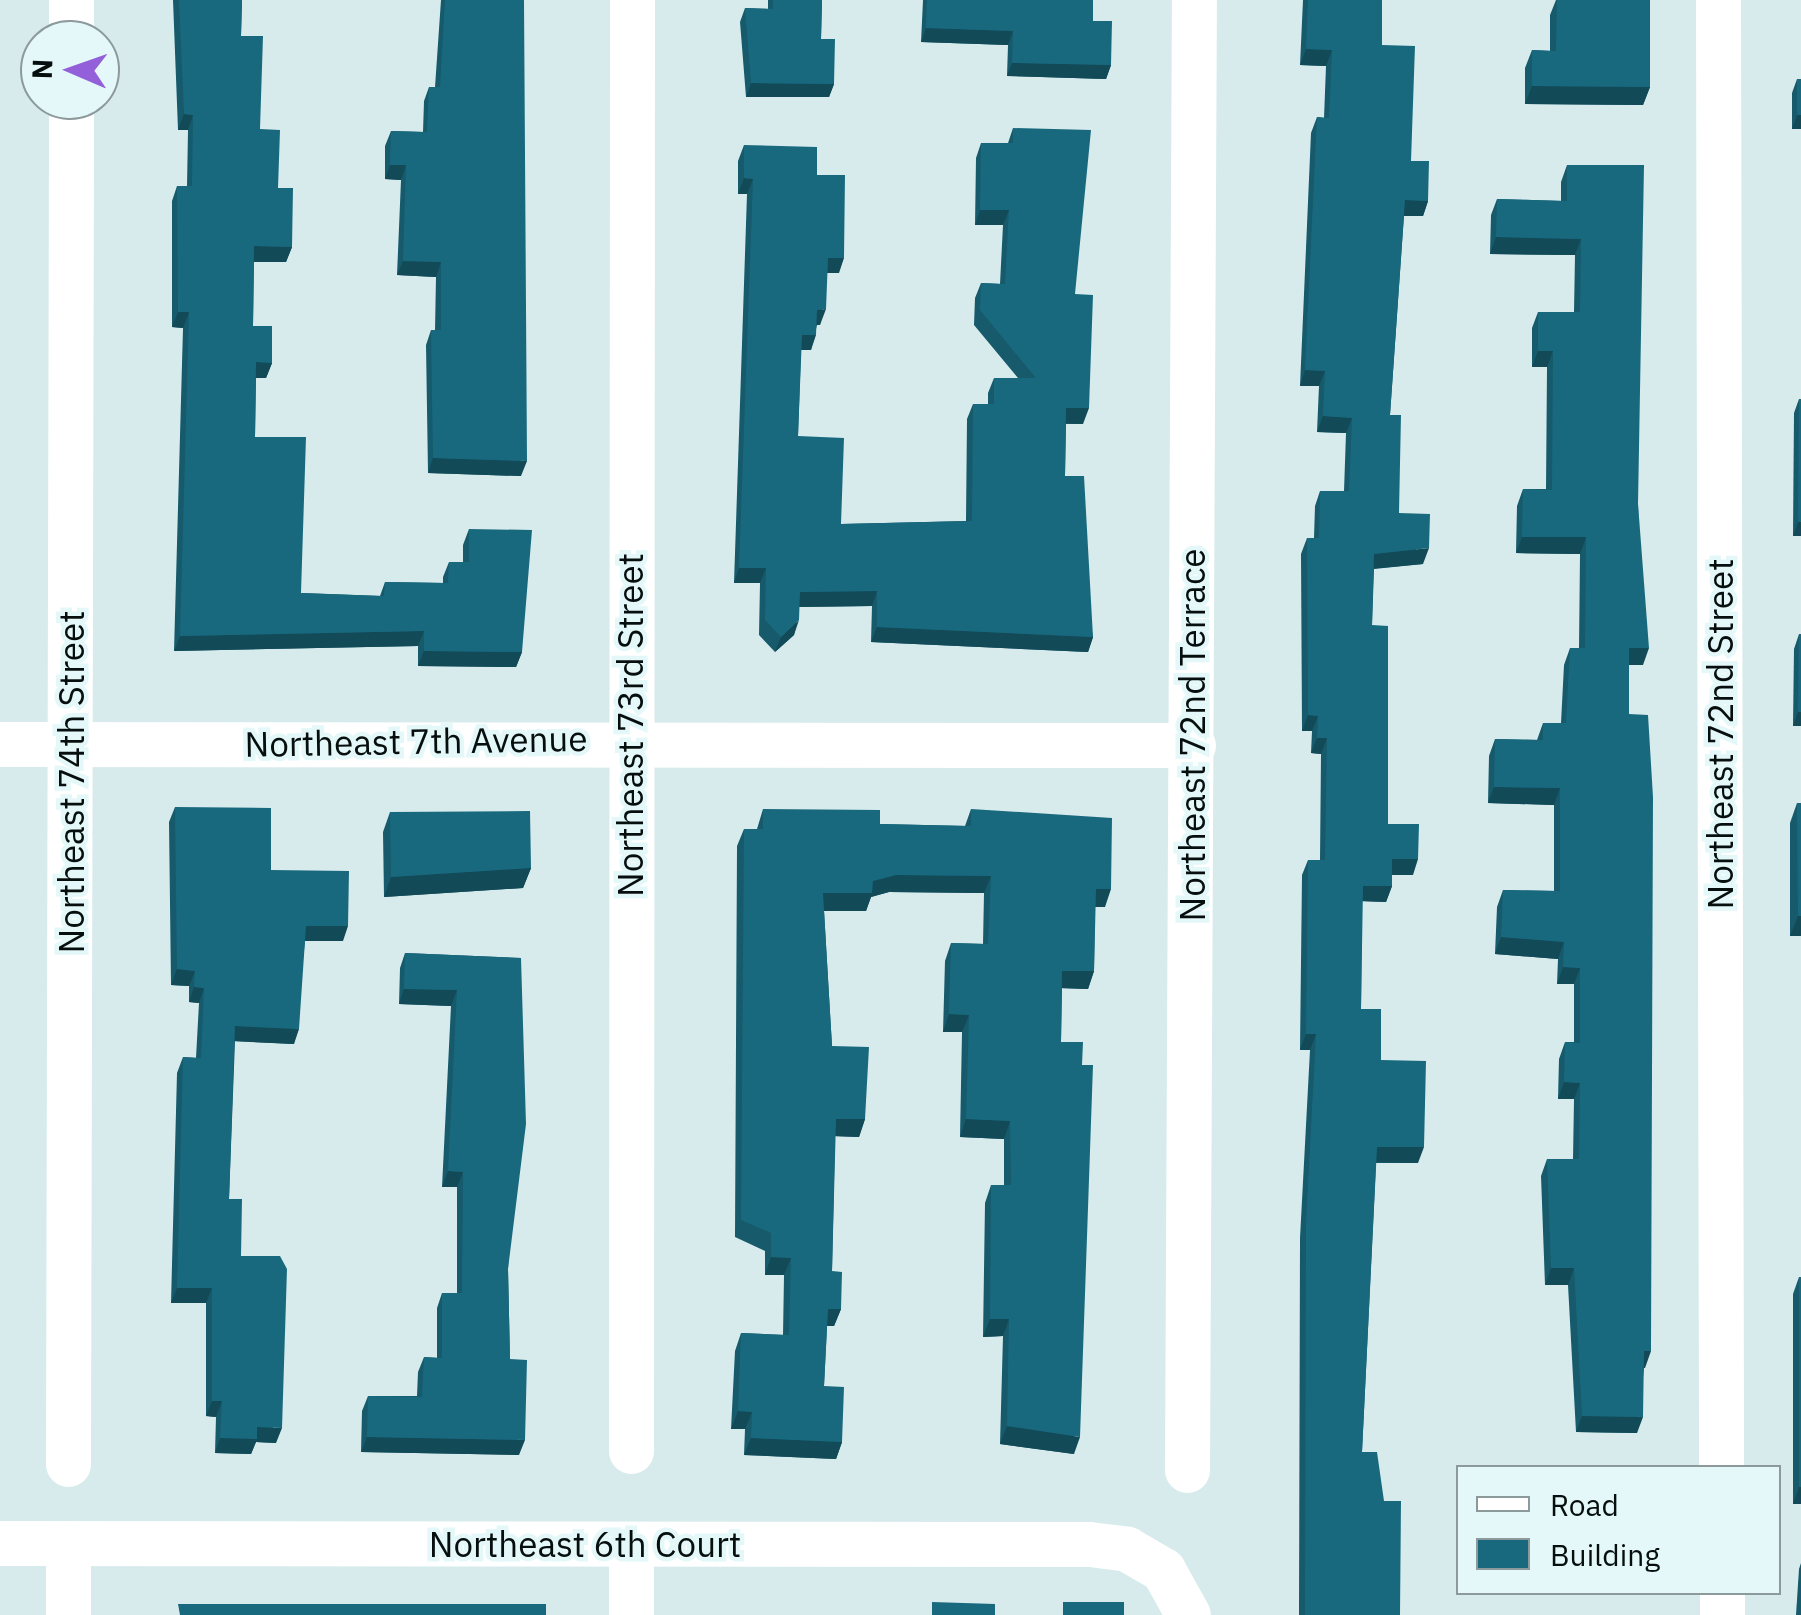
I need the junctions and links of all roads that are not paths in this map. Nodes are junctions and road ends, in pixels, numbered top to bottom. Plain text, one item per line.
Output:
1 (632, 0) edge
2 (1194, 0) edge
3 (1718, 0) edge
4 (71, 120) edge
5 (630, 739) junction
6 (0, 744) edge
7 (72, 744) junction
8 (1193, 745) junction
9 (631, 1451) dead end
10 (68, 1464) dead end
11 (1721, 1465) edge
12 (1187, 1470) dead end
13 (0, 1543) edge
14 (68, 1543) junction
15 (631, 1544) junction
16 (68, 1615) edge
17 (630, 1615) edge
18 (1188, 1615) edge

1 - 5 street, Northeast 73rd Street
2 - 8 street, Northeast 72nd Terrace
3 - 11 street, Northeast 72nd Street
4 - 7 street, Northeast 74th Street
5 - 7 street, Northeast 7th Avenue
5 - 8 street, Northeast 7th Avenue
5 - 9 street, Northeast 73rd Street
6 - 7 street, Northeast 7th Avenue
7 - 10 street, Northeast 74th Street
8 - 12 street, Northeast 72nd Terrace
13 - 14 street, Northeast 6th Court
14 - 15 street, Northeast 6th Court
14 - 16 street
15 - 17 street
15 - 18 street, Northeast 6th Court

